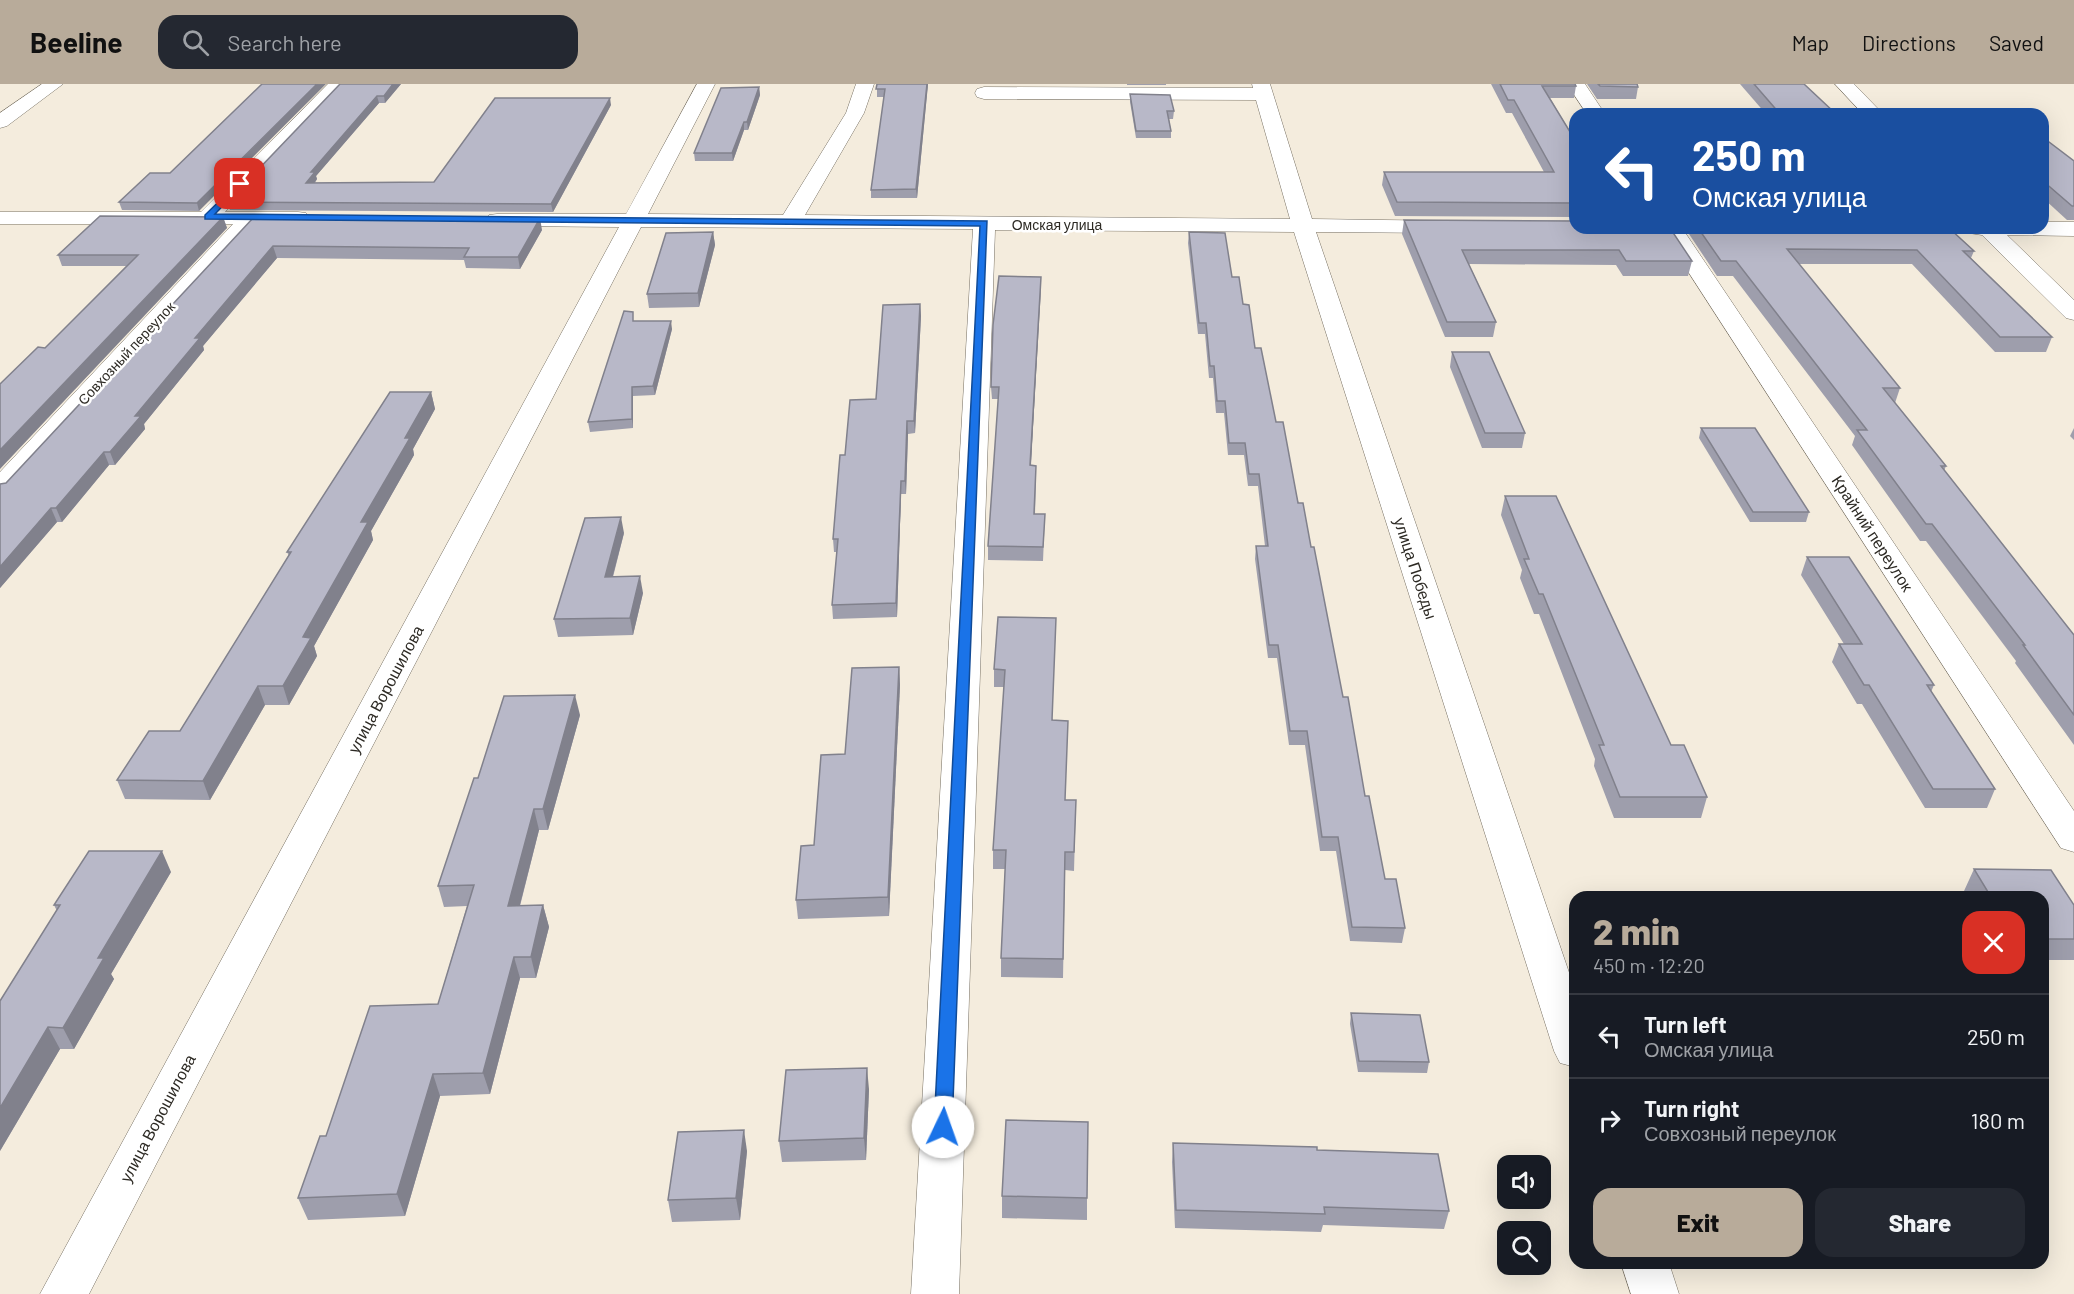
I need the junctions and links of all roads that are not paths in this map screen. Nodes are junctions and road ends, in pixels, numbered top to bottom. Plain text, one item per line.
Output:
1 (54, 84) edge
2 (338, 84) edge
3 (706, 84) edge
4 (865, 84) edge
5 (1576, 84) edge
6 (1844, 84) edge
7 (1263, 89) edge
8 (984, 93) dead end
9 (1592, 108) edge
10 (1868, 108) edge
11 (0, 122) edge
12 (208, 217) junction
13 (252, 217) junction
14 (0, 218) edge
15 (324, 218) edge
16 (478, 220) edge
17 (633, 222) junction
18 (790, 222) junction
19 (984, 223) junction
20 (1304, 225) junction
21 (1469, 226) edge
22 (2049, 229) edge
23 (2074, 229) edge
24 (1675, 234) edge
25 (1994, 234) edge
26 (2074, 313) edge
27 (0, 489) edge
28 (2074, 839) edge
29 (1569, 1033) edge
30 (1647, 1269) edge
31 (64, 1294) edge
32 (936, 1294) edge
33 (1655, 1294) edge

1 - 11 street
2 - 12 street
3 - 17 street, улица Ворошилова
4 - 18 street
5 - 9 street
6 - 10 street
7 - 8 street
7 - 20 street, улица Победы
12 - 13 street
12 - 14 street
13 - 15 street
13 - 27 street, Совхозный переулок
16 - 17 street, Омская улица
17 - 18 street, Омская улица
17 - 31 street, улица Ворошилова
18 - 19 street, Омская улица
19 - 20 street, Омская улица
19 - 32 street
20 - 21 street, Омская улица
20 - 29 street, улица Победы
22 - 23 street
24 - 28 street, Крайний переулок
25 - 26 street
30 - 33 street

